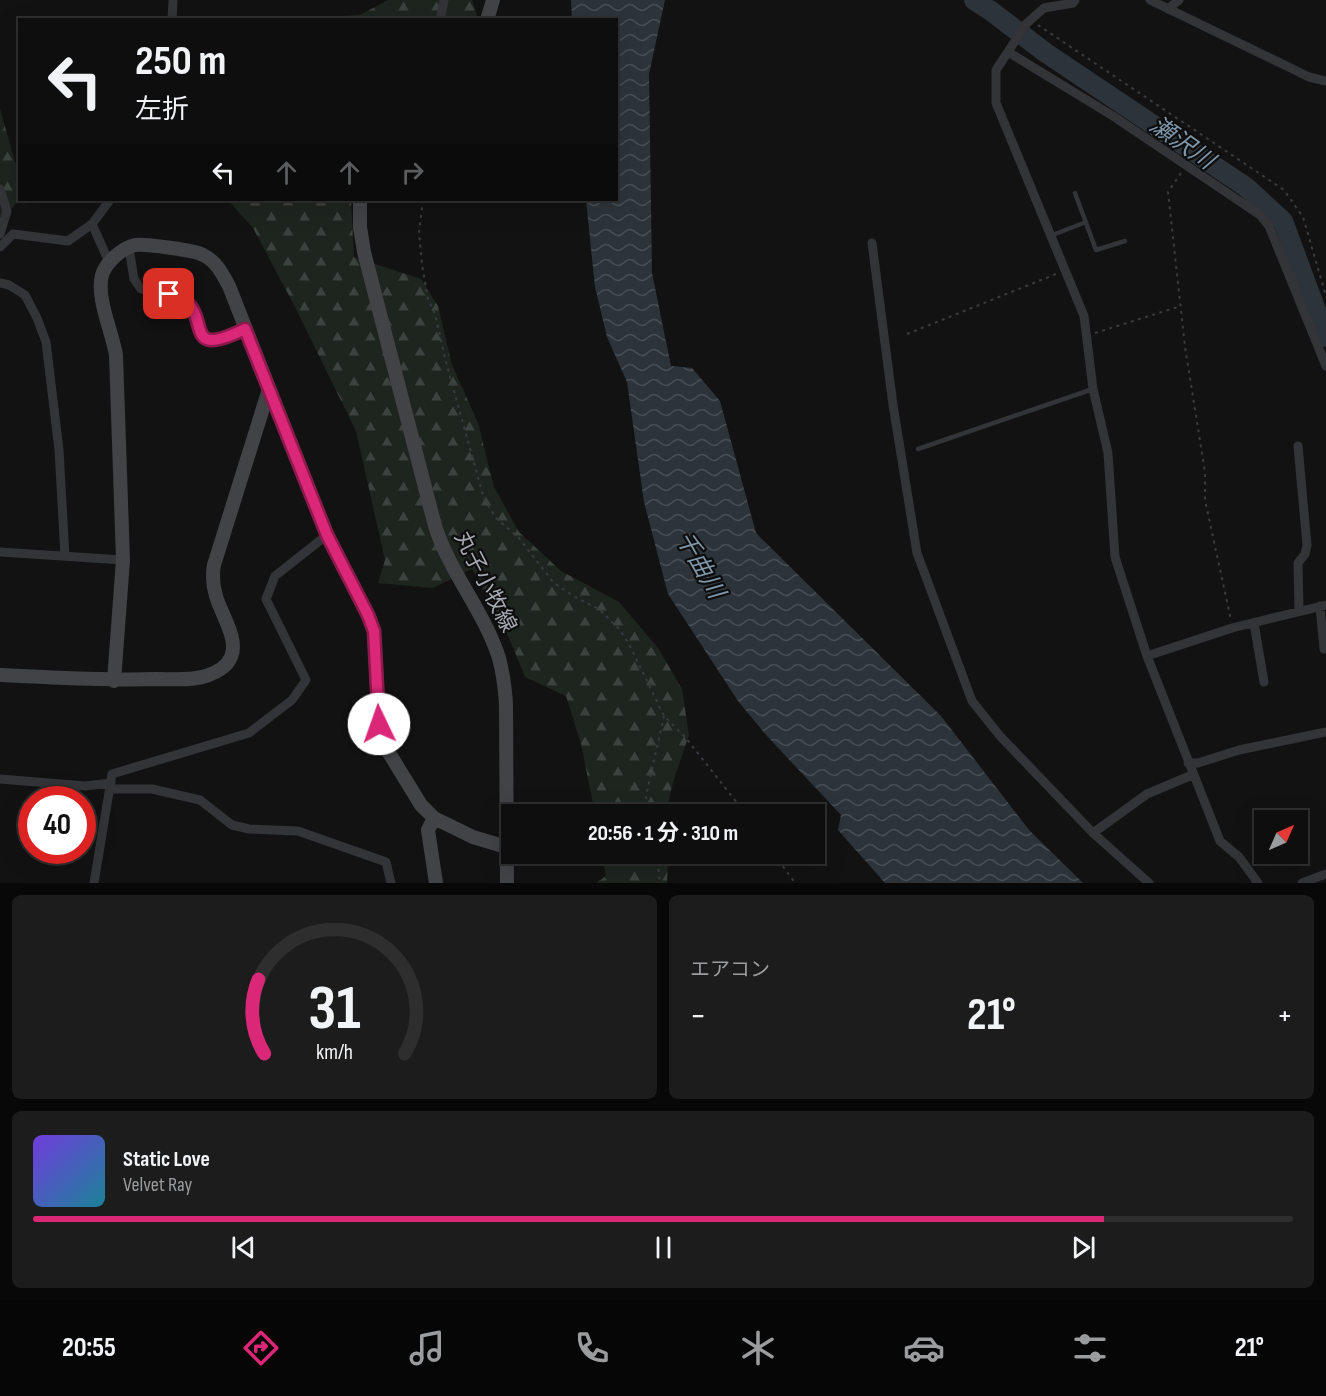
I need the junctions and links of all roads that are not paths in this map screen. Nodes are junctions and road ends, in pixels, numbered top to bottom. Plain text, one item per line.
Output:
1 (173, 0) edge
2 (444, 0) edge
3 (493, 0) edge
4 (1075, 0) edge
5 (1150, 0) edge
6 (1179, 0) edge
7 (1168, 9) junction
8 (172, 18) edge
9 (440, 18) edge
10 (488, 18) edge
11 (1011, 48) junction
12 (1326, 81) edge
13 (0, 189) edge
14 (1075, 193) dead end
15 (109, 201) edge
16 (360, 201) edge
17 (1086, 222) junction
18 (93, 224) junction
19 (0, 234) edge
20 (1050, 236) junction
21 (1125, 241) dead end
22 (872, 243) dead end
23 (0, 247) edge
24 (129, 248) junction
25 (109, 262) junction
26 (0, 283) edge
27 (245, 329) junction
28 (1326, 366) edge
29 (269, 389) junction
30 (1093, 389) junction
31 (1298, 446) dead end
32 (918, 449) dead end
33 (327, 535) junction
34 (0, 552) edge
35 (65, 556) junction
36 (123, 560) junction
37 (1323, 606) edge
38 (1299, 610) junction
39 (1254, 623) junction
40 (1324, 649) dead end
41 (1147, 656) junction
42 (0, 675) edge
43 (114, 681) junction
44 (1264, 682) dead end
45 (1326, 732) edge
46 (1188, 763) junction
47 (1192, 775) junction
48 (0, 778) edge
49 (111, 786) junction
50 (506, 804) edge
51 (434, 818) junction
52 (1092, 833) junction
53 (501, 845) edge
54 (506, 864) edge
55 (1326, 873) edge
56 (94, 883) edge
57 (391, 883) edge
58 (436, 883) edge
59 (507, 883) edge
60 (1149, 883) edge
61 (1258, 883) edge
62 (1302, 883) edge

1 - 8 street
2 - 9 street
3 - 10 street
4 - 11 street
5 - 7 street
6 - 7 street
7 - 12 street
11 - 20 street
11 - 28 street
13 - 19 street
14 - 17 lane
15 - 18 street
16 - 50 street, 丸子小牧線
17 - 20 lane
17 - 21 lane
18 - 23 street
18 - 25 street
20 - 30 street
22 - 52 street
24 - 25 street
24 - 27 street
24 - 27 street
25 - 36 street
26 - 35 street
27 - 29 street
29 - 33 street
29 - 43 street
30 - 32 lane
30 - 41 street
31 - 38 street
33 - 49 street
33 - 51 street
34 - 35 street
35 - 36 street
36 - 43 street
37 - 38 street
37 - 40 street
38 - 39 street
39 - 41 street
39 - 44 street
41 - 46 street
42 - 43 street
45 - 46 street
46 - 47 street
47 - 52 street
47 - 61 street
48 - 49 street
49 - 56 street
49 - 57 street
51 - 53 street
51 - 58 street
52 - 60 street
54 - 59 street, 丸子小牧線
55 - 62 street

